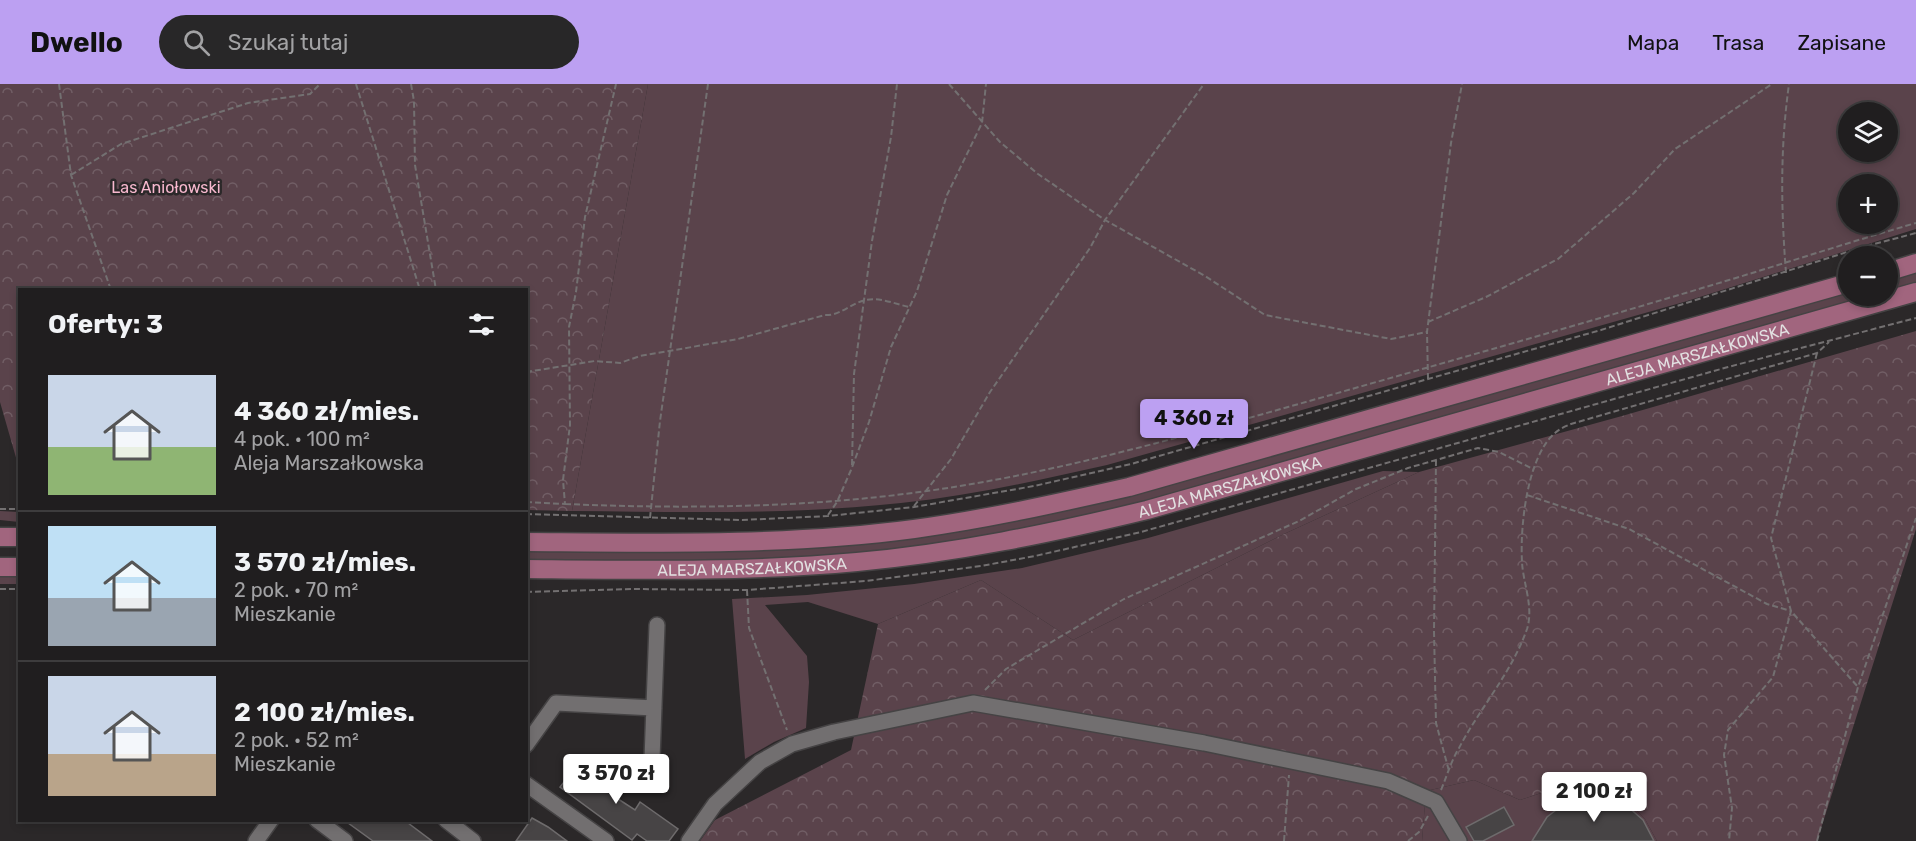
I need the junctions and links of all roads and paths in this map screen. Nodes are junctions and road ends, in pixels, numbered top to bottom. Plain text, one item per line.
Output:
1 (59, 84) edge
2 (320, 84) edge
3 (356, 84) edge
4 (411, 84) edge
5 (616, 84) edge
6 (708, 84) edge
7 (897, 84) edge
8 (948, 84) edge
9 (986, 84) edge
10 (1204, 84) edge
11 (1462, 84) edge
12 (1772, 84) edge
13 (1789, 84) edge
14 (982, 123) junction
15 (71, 175) junction
16 (1105, 220) junction
17 (1916, 223) edge
18 (1916, 233) edge
19 (1786, 262) junction
20 (1916, 263) edge
21 (1898, 269) edge
22 (1786, 273) junction
23 (1838, 286) edge
24 (110, 288) edge
25 (419, 288) edge
26 (436, 288) edge
27 (1916, 292) edge
28 (864, 300) junction
29 (909, 308) junction
30 (1428, 322) junction
31 (1427, 332) junction
32 (1831, 340) dead end
33 (671, 352) junction
34 (1817, 353) junction
35 (571, 364) junction
36 (1428, 367) junction
37 (528, 372) edge
38 (1428, 379) junction
39 (1436, 460) junction
40 (1533, 469) junction
41 (851, 470) junction
42 (926, 491) junction
43 (1527, 495) junction
44 (528, 502) edge
45 (837, 502) junction
46 (565, 504) junction
47 (914, 507) junction
48 (651, 508) junction
49 (0, 509) edge
50 (18, 509) edge
51 (528, 514) edge
52 (828, 516) junction
53 (650, 518) junction
54 (1916, 518) edge
55 (528, 542) edge
56 (0, 567) edge
57 (18, 567) edge
58 (528, 569) edge
59 (0, 589) edge
60 (18, 589) edge
61 (747, 590) dead end
62 (1791, 611) junction
63 (657, 625) dead end
64 (1858, 687) junction
65 (973, 703) junction
66 (654, 708) junction
67 (528, 742) edge
68 (792, 744) junction
69 (652, 759) dead end
70 (1291, 761) junction
71 (1449, 771) junction
72 (528, 785) edge
73 (1436, 802) junction
74 (270, 822) edge
75 (320, 822) edge
76 (449, 822) edge
77 (256, 841) edge
78 (345, 841) edge
79 (473, 841) edge
80 (606, 841) edge
81 (689, 841) edge
82 (1284, 841) edge
83 (1408, 841) edge
84 (1459, 841) edge
85 (1729, 841) edge
86 (1817, 841) edge

1 - 15 path
2 - 15 path
3 - 25 path
4 - 26 path
5 - 35 path
6 - 33 path
7 - 28 path
8 - 14 path
9 - 14 path
10 - 16 path
11 - 30 path
12 - 30 path
13 - 19 path
14 - 16 path
14 - 29 path
15 - 24 path
16 - 31 path
16 - 42 path
17 - 19 path
18 - 22 path
19 - 22 path
19 - 36 path
20 - 21 main road
22 - 38 path
23 - 55 main road, ALEJA MARSZAŁKOWSKA
27 - 58 main road, ALEJA MARSZAŁKOWSKA
28 - 29 path
28 - 33 path
28 - 41 path
29 - 41 path
30 - 31 path
31 - 36 path
32 - 34 path
33 - 35 path
33 - 48 path
34 - 40 path
34 - 62 path
35 - 37 path
35 - 46 path
36 - 38 path
36 - 42 path
38 - 47 path
39 - 40 path
39 - 65 path
39 - 71 path
40 - 43 path
41 - 45 path
42 - 45 path
42 - 47 path
43 - 62 path
43 - 71 path
44 - 46 path
45 - 48 path
45 - 52 path
46 - 48 path
47 - 52 path
48 - 53 path
49 - 50 path
51 - 53 path
52 - 53 path
54 - 64 path
56 - 57 main road
59 - 60 path
61 - 68 path
62 - 64 path
62 - 85 path
63 - 66 lane
64 - 86 path
65 - 68 lane
65 - 70 lane
66 - 67 lane
66 - 69 lane
68 - 81 lane
70 - 73 lane
70 - 82 path
71 - 73 path
72 - 80 lane
73 - 83 path
73 - 84 lane
74 - 77 lane
75 - 78 lane
76 - 79 lane

